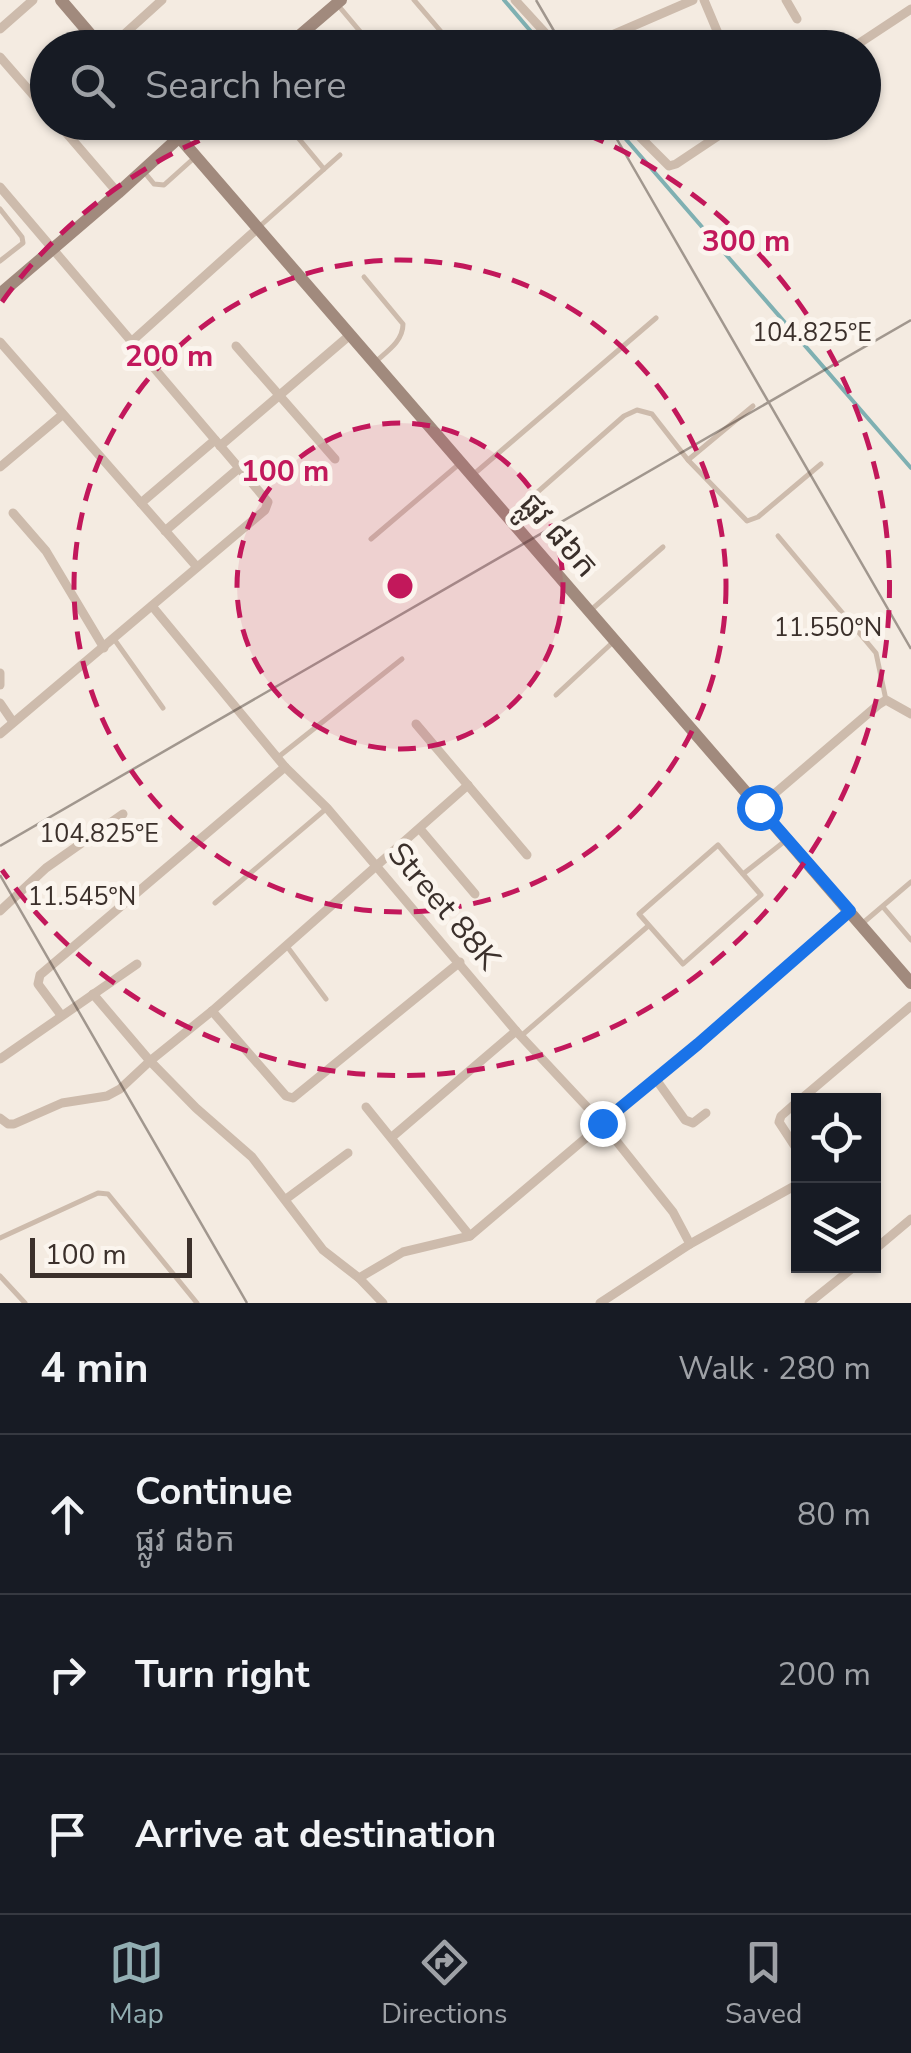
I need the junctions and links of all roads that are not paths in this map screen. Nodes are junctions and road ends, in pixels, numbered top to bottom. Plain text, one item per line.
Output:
1 (32, 0) edge
2 (61, 0) edge
3 (162, 0) edge
4 (414, 0) edge
5 (515, 0) edge
6 (693, 0) edge
7 (704, 0) edge
8 (786, 0) edge
9 (338, 2) edge
10 (911, 10) edge
11 (796, 19) dead end
12 (0, 28) edge
13 (88, 30) edge
14 (126, 30) edge
15 (306, 30) edge
16 (360, 30) edge
17 (440, 30) edge
18 (542, 30) edge
19 (624, 30) edge
20 (717, 30) edge
21 (880, 30) edge
22 (0, 57) edge
23 (30, 91) edge
24 (72, 140) edge
25 (176, 140) edge
26 (182, 140) edge
27 (301, 140) edge
28 (644, 140) edge
29 (711, 140) edge
30 (340, 155) dead end
31 (195, 156) junction
32 (324, 169) junction
33 (143, 170) junction
34 (0, 187) edge
35 (118, 193) junction
36 (0, 209) edge
37 (258, 228) junction
38 (52, 250) junction
39 (0, 261) edge
40 (364, 277) dead end
41 (0, 294) edge
42 (656, 318) dead end
43 (350, 335) junction
44 (0, 342) edge
45 (131, 342) junction
46 (236, 346) dead end
47 (374, 363) junction
48 (279, 394) junction
49 (753, 406) dead end
50 (62, 415) junction
51 (218, 443) junction
52 (335, 459) dead end
53 (688, 460) junction
54 (460, 463) junction
55 (821, 464) dead end
56 (0, 467) edge
57 (239, 468) junction
58 (472, 476) junction
59 (141, 503) junction
60 (14, 513) dead end
61 (508, 518) junction
62 (165, 531) junction
63 (778, 536) dead end
64 (370, 539) dead end
65 (662, 548) dead end
66 (196, 567) junction
67 (152, 606) junction
68 (588, 612) junction
69 (114, 639) junction
70 (614, 641) junction
71 (104, 648) junction
72 (402, 659) dead end
73 (0, 673) edge
74 (0, 685) edge
75 (556, 694) dead end
76 (886, 700) junction
77 (0, 703) edge
78 (163, 708) dead end
79 (911, 714) edge
80 (14, 722) junction
81 (416, 724) dead end
82 (0, 734) edge
83 (277, 758) junction
84 (284, 768) junction
85 (468, 785) junction
86 (759, 807) junction
87 (327, 808) junction
88 (123, 814) dead end
89 (420, 829) junction
90 (787, 839) junction
91 (527, 855) dead end
92 (377, 866) junction
93 (743, 874) junction
94 (911, 882) edge
95 (476, 894) dead end
96 (215, 903) dead end
97 (883, 907) junction
98 (0, 911) edge
99 (850, 911) junction
100 (862, 924) junction
101 (648, 926) junction
102 (911, 940) edge
103 (286, 946) junction
104 (460, 962) junction
105 (137, 964) dead end
106 (911, 983) edge
107 (93, 994) junction
108 (326, 999) dead end
109 (911, 1006) edge
110 (212, 1011) junction
111 (61, 1015) junction
112 (519, 1033) junction
113 (0, 1059) edge
114 (150, 1060) junction
115 (656, 1078) junction
116 (808, 1093) edge
117 (366, 1107) dead end
118 (791, 1108) edge
119 (706, 1113) dead end
120 (0, 1118) edge
121 (602, 1123) junction
122 (392, 1138) junction
123 (791, 1140) edge
124 (348, 1153) dead end
125 (791, 1188) edge
126 (286, 1200) junction
127 (911, 1219) edge
128 (470, 1236) junction
129 (0, 1238) edge
130 (690, 1244) junction
131 (881, 1244) edge
132 (845, 1273) edge
133 (0, 1276) edge
134 (358, 1278) junction
135 (196, 1302) edge
136 (25, 1303) edge
137 (383, 1303) edge
138 (600, 1303) edge
139 (809, 1303) edge

1 - 12 street
2 - 13 street
3 - 14 street
4 - 17 lane
5 - 18 street
6 - 19 street
7 - 20 street
8 - 11 street
9 - 15 street
9 - 16 lane
10 - 21 street
22 - 23 street
24 - 35 street
25 - 33 street
26 - 31 street, ផ្លូវ ៨៦ក
27 - 32 lane
28 - 29 street
30 - 32 lane
31 - 33 lane
31 - 37 street, ផ្លូវ ៨៦ក
32 - 37 lane
33 - 35 street
34 - 38 street
35 - 38 street
36 - 39 lane
37 - 43 street, ផ្លូវ ៨៦ក
37 - 45 street
38 - 41 street
38 - 45 street
40 - 47 lane
42 - 58 lane
43 - 47 street, ផ្លូវ ៨៦ក
43 - 48 street
44 - 50 street
45 - 51 street
46 - 48 street
47 - 54 street, ផ្លូវ ៨៦ក
48 - 51 street
48 - 52 street
49 - 53 lane
50 - 56 street
50 - 59 street
51 - 57 street
51 - 59 street
53 - 55 lane
53 - 61 lane
54 - 58 street, ផ្លូវ ៨៦ក
54 - 64 lane
57 - 62 street
57 - 66 street
58 - 61 street, ផ្លូវ ៨៦ក
59 - 62 street
60 - 71 street
61 - 68 street, ផ្លូវ ៨៦ក
62 - 66 street
63 - 76 lane
65 - 68 lane
66 - 67 street
67 - 69 street
67 - 83 street, Street 88K
68 - 70 street, ផ្លូវ ៨៦ក
69 - 71 street
69 - 78 lane
70 - 75 lane
70 - 86 street, ផ្លូវ ៨៦ក
71 - 80 street
72 - 83 lane
73 - 74 street
76 - 79 street
76 - 86 street
77 - 80 street
80 - 82 street
81 - 85 street
83 - 84 street, Street 88K
84 - 87 street, Street 88K
84 - 111 street
85 - 89 street
85 - 91 street
86 - 90 street, ផ្លូវ ៨៦ក
87 - 92 street, Street 88K
87 - 96 lane
88 - 98 street
89 - 92 street
89 - 95 street
90 - 93 lane
90 - 99 street, ផ្លូវ ៨៦ក
92 - 103 street
92 - 104 street, Street 88K
93 - 101 lane
93 - 101 lane
94 - 97 lane
97 - 100 lane
97 - 102 lane
99 - 100 street, ផ្លូវ ៨៦ក
99 - 115 street
100 - 106 street, ផ្លូវ ៨៦ក
101 - 112 lane
103 - 108 lane
103 - 110 street
104 - 110 street
104 - 112 street, Street 88K
105 - 107 street
107 - 111 street
107 - 114 street
109 - 116 street
110 - 114 street
111 - 113 street
112 - 121 street, Street 88K
112 - 122 street
114 - 120 street
114 - 126 street
115 - 119 street
115 - 121 street
117 - 122 street
118 - 123 street
121 - 128 street
121 - 130 street, Street 88K
122 - 128 street
124 - 126 street
125 - 130 street
126 - 134 street
127 - 131 street
128 - 134 street
129 - 135 lane
130 - 138 street
132 - 139 street
133 - 136 lane
134 - 137 street

